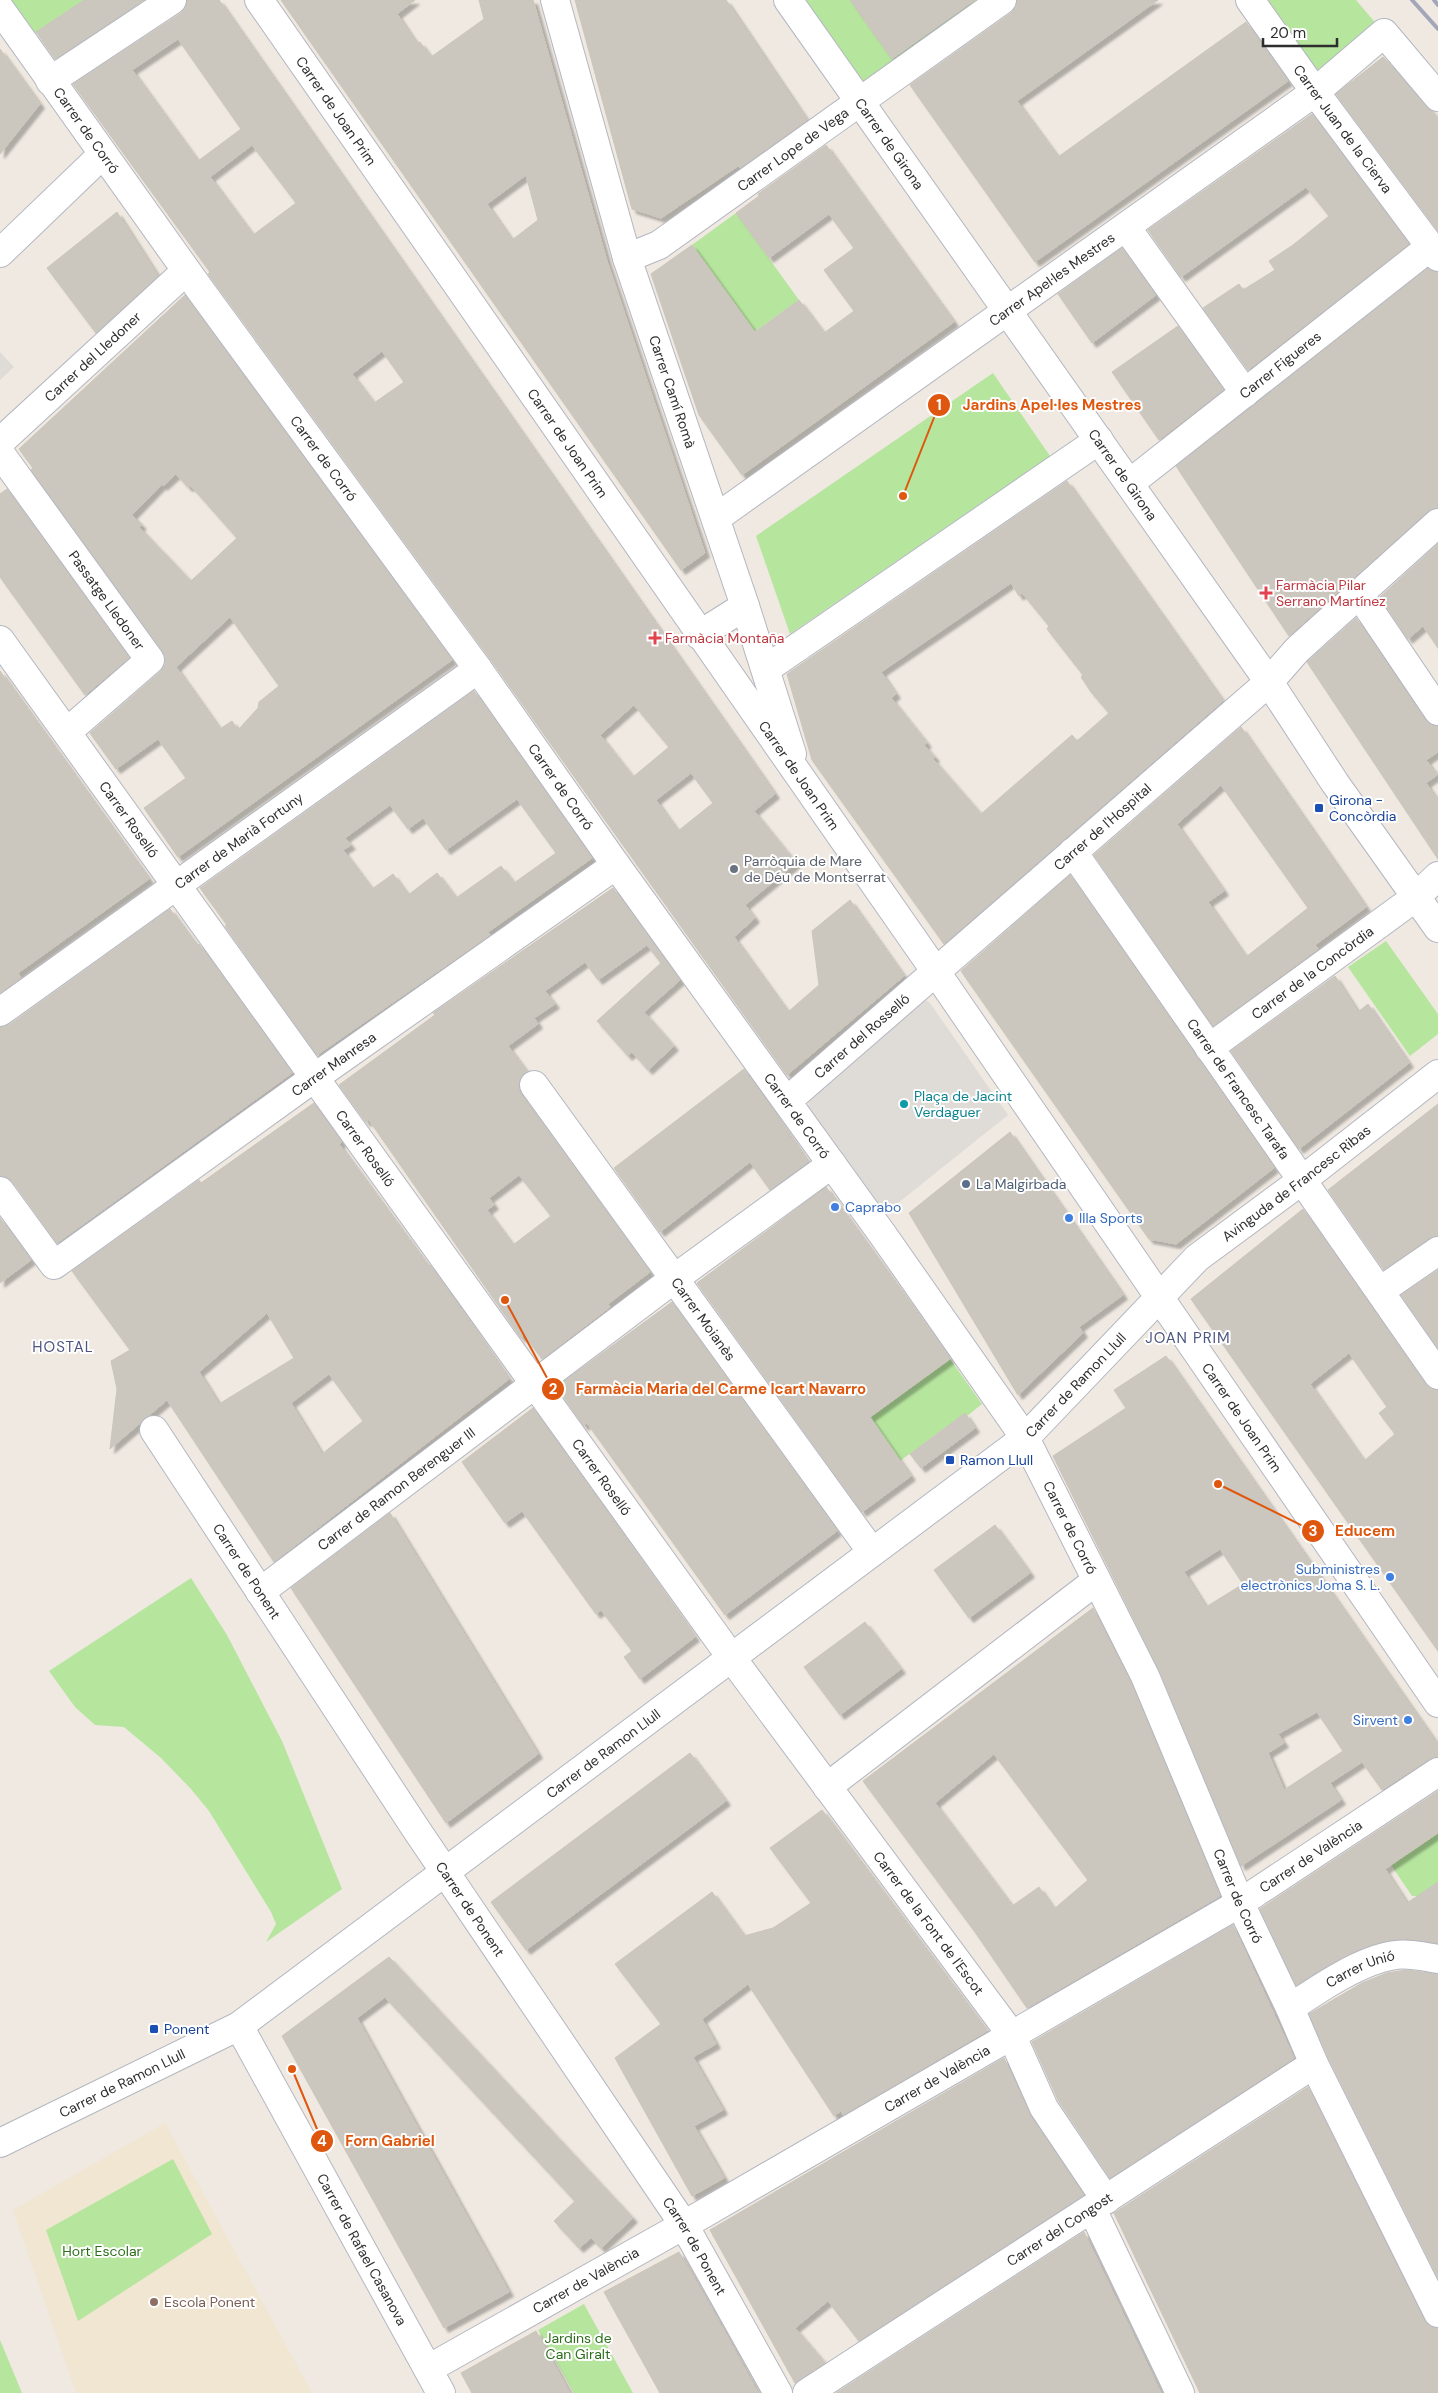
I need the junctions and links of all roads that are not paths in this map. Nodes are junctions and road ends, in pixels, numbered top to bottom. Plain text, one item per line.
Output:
1 (172, 0) edge
2 (259, 0) edge
3 (555, 0) edge
4 (788, 0) edge
5 (1002, 0) edge
6 (1250, 0) edge
7 (0, 9) edge
8 (50, 81) junction
9 (1315, 92) junction
10 (1438, 97) edge
11 (860, 102) junction
12 (103, 154) junction
13 (1126, 227) junction
14 (1434, 252) edge
15 (0, 253) edge
16 (628, 258) junction
17 (186, 271) junction
18 (1007, 311) junction
19 (1245, 393) junction
20 (1099, 440) junction
21 (0, 442) edge
22 (0, 453) edge
23 (1130, 483) junction
24 (716, 518) junction
25 (1438, 524) edge
26 (1359, 594) junction
27 (745, 606) junction
28 (699, 635) junction
29 (0, 640) edge
30 (478, 669) junction
31 (766, 669) junction
32 (1269, 682) junction
33 (1438, 711) edge
34 (67, 732) junction
35 (800, 780) junction
36 (1073, 852) junction
37 (616, 865) junction
38 (1438, 876) edge
39 (174, 886) junction
40 (1416, 897) junction
41 (1438, 928) edge
42 (936, 972) junction
43 (0, 1012) edge
44 (1209, 1048) junction
45 (1438, 1074) edge
46 (314, 1078) junction
47 (534, 1085) dead end
48 (787, 1101) junction
49 (832, 1164) junction
50 (1301, 1181) junction
51 (0, 1191) edge
52 (1438, 1251) edge
53 (676, 1278) junction
54 (1380, 1291) junction
55 (1160, 1299) junction
56 (1438, 1375) edge
57 (534, 1385) junction
58 (154, 1430) dead end
59 (1026, 1438) junction
60 (872, 1552) junction
61 (1096, 1581) junction
62 (260, 1592) junction
63 (731, 1657) junction
64 (1438, 1703) edge
65 (1438, 1772) edge
66 (827, 1787) junction
67 (444, 1871) junction
68 (1240, 1903) junction
69 (1438, 1959) edge
70 (1290, 2008) junction
71 (239, 2026) junction
72 (1011, 2034) junction
73 (1314, 2064) junction
74 (0, 2143) edge
75 (1099, 2204) junction
76 (684, 2225) junction
77 (1438, 2313) edge
78 (428, 2369) junction
79 (441, 2393) edge
80 (778, 2393) edge
81 (807, 2393) edge
82 (1180, 2393) edge

1 - 8 street
2 - 28 street, Carrer de Joan Prim
3 - 16 street, Carrer Camí Romà
4 - 11 street, Carrer de Girona
5 - 11 street, Carrer Lope de Vega
6 - 9 street, Carrer Juan de la Cierva
7 - 8 street, Carrer de Corró
8 - 12 street, Carrer de Corró
9 - 10 street, Carrer Apel·les Mestres
9 - 13 street, Carrer Apel·les Mestres
9 - 14 street, Carrer Juan de la Cierva
11 - 16 street, Carrer Lope de Vega
11 - 18 street, Carrer de Girona
12 - 15 street
12 - 17 street, Carrer de Corró
13 - 18 street, Carrer Apel·les Mestres
13 - 19 street
14 - 19 street, Carrer Figueres
16 - 24 street, Carrer Camí Romà
17 - 21 street, Carrer del Lledoner
17 - 30 street, Carrer de Corró
18 - 20 street, Carrer de Girona
18 - 24 street, Carrer Apel·les Mestres
19 - 23 street, Carrer Figueres
20 - 23 street, Carrer de Girona
20 - 31 street
22 - 34 street, Passatge Lledoner
23 - 32 street, Carrer de Girona
24 - 27 street, Carrer Camí Romà
25 - 26 street, Carrer de l'Hospital
26 - 32 street, Carrer de l'Hospital
26 - 33 street
27 - 28 street
27 - 31 street, Carrer Camí Romà
28 - 35 street, Carrer de Joan Prim
29 - 34 street, Carrer Roselló
30 - 37 street, Carrer de Corró
30 - 39 street, Carrer de Marià Fortuny
31 - 35 street, Carrer Camí Romà
32 - 36 street, Carrer de l'Hospital
32 - 40 street, Carrer de Girona
34 - 39 street, Carrer Roselló
35 - 42 street, Carrer de Joan Prim
36 - 42 street, Carrer de l'Hospital
36 - 44 street, Carrer de Francesc Tarafa
37 - 46 street, Carrer Manresa
37 - 48 street, Carrer de Corró
38 - 40 street, Carrer de la Concòrdia
39 - 43 street, Carrer de Marià Fortuny
39 - 46 street, Carrer Roselló
40 - 41 street, Carrer de Girona
40 - 44 street, Carrer de la Concòrdia
42 - 48 street, Carrer del Rosselló
42 - 55 street, Carrer de Joan Prim
44 - 50 street, Carrer de Francesc Tarafa
45 - 50 street, Avinguda de Francesc Ribas
46 - 51 street, Carrer Manresa
46 - 57 street, Carrer Roselló
47 - 53 street, Carrer Moianès
48 - 49 street, Carrer de Corró
49 - 53 street, Carrer de Ramon Berenguer III
49 - 59 street, Carrer de Corró
50 - 54 street, Carrer de Francesc Tarafa
50 - 55 street, Avinguda de Francesc Ribas
52 - 54 street
53 - 57 street, Carrer de Ramon Berenguer III
53 - 60 street, Carrer Moianès
54 - 56 street, Carrer de Francesc Tarafa
55 - 59 street, Carrer de Ramon Llull
55 - 64 street, Carrer de Joan Prim
57 - 62 street, Carrer de Ramon Berenguer III
57 - 63 street, Carrer Roselló
58 - 62 street, Carrer de Ponent
59 - 60 street, Carrer de Ramon Llull
59 - 61 street, Carrer de Corró
60 - 63 street, Carrer de Ramon Llull
61 - 66 street
61 - 68 street, Carrer de Corró
62 - 67 street, Carrer de Ponent
63 - 66 street, Carrer de la Font de l'Escot
63 - 67 street, Carrer de Ramon Llull
65 - 68 street, Carrer de València
66 - 72 street, Carrer de la Font de l'Escot
67 - 71 street, Carrer de Ramon Llull
67 - 76 street, Carrer de Ponent
68 - 70 street, Carrer de Corró
68 - 72 street, Carrer de València
69 - 70 street, Carrer Unió
70 - 73 street, Carrer de Corró
71 - 74 street, Carrer de Ramon Llull
71 - 78 street, Carrer de Rafael Casanova
72 - 75 street, Carrer de la Font de l'Escot
72 - 76 street, Carrer de València
73 - 75 street, Carrer del Congost
73 - 77 street, Carrer de Corró
75 - 81 street, Carrer del Congost
75 - 82 street, Carrer de la Font de l'Escot
76 - 78 street, Carrer de València
76 - 80 street, Carrer de Ponent
78 - 79 street, Carrer de Rafael Casanova

